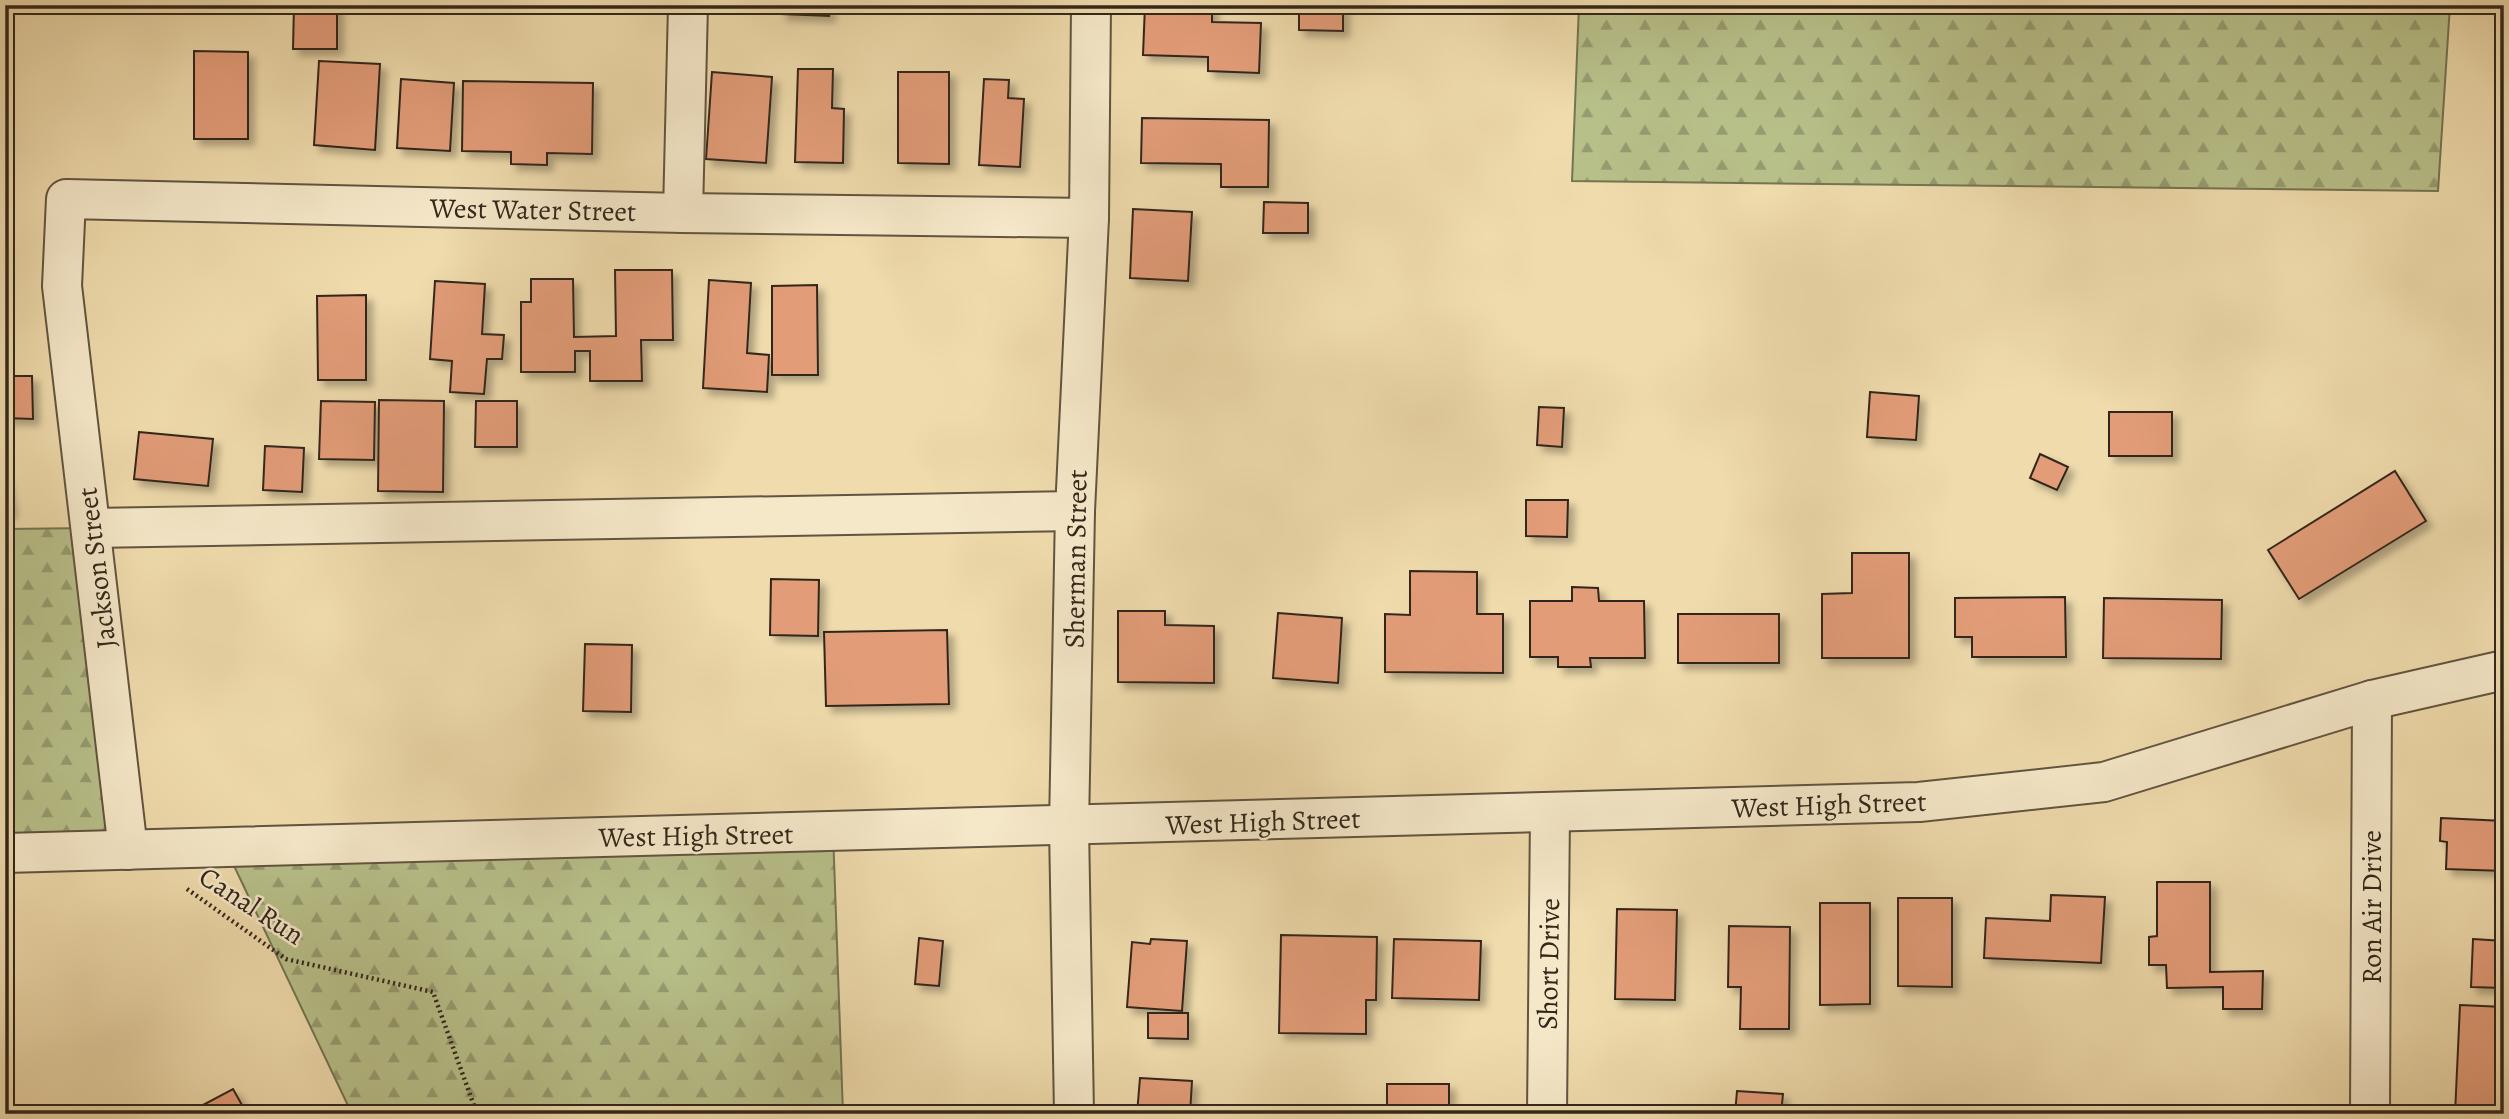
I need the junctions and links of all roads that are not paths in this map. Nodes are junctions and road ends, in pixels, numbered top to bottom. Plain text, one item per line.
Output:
1 (688, 5) edge
2 (1091, 5) edge
3 (683, 213) junction
4 (1089, 218) junction
5 (62, 286) joint
6 (1074, 512) junction
7 (91, 528) junction
8 (2504, 670) edge
9 (2372, 700) junction
10 (1550, 814) junction
11 (1069, 827) junction
12 (128, 850) junction
13 (5, 853) edge
14 (1074, 1114) edge
15 (1546, 1114) edge
16 (2370, 1114) edge

1 - 3 street
2 - 4 street, Sherman Street
3 - 4 street, West Water Street
3 - 5 street, West Water Street
4 - 6 street, Sherman Street
5 - 7 street, Jackson Street
6 - 7 street
6 - 11 street, Sherman Street
7 - 12 street, Jackson Street
8 - 9 street, West High Street
9 - 10 street, West High Street
9 - 16 street, Ron Air Drive
10 - 11 street, West High Street
10 - 15 street, Short Drive
11 - 12 street, West High Street
11 - 14 street, Sherman Street
12 - 13 street, West High Street

